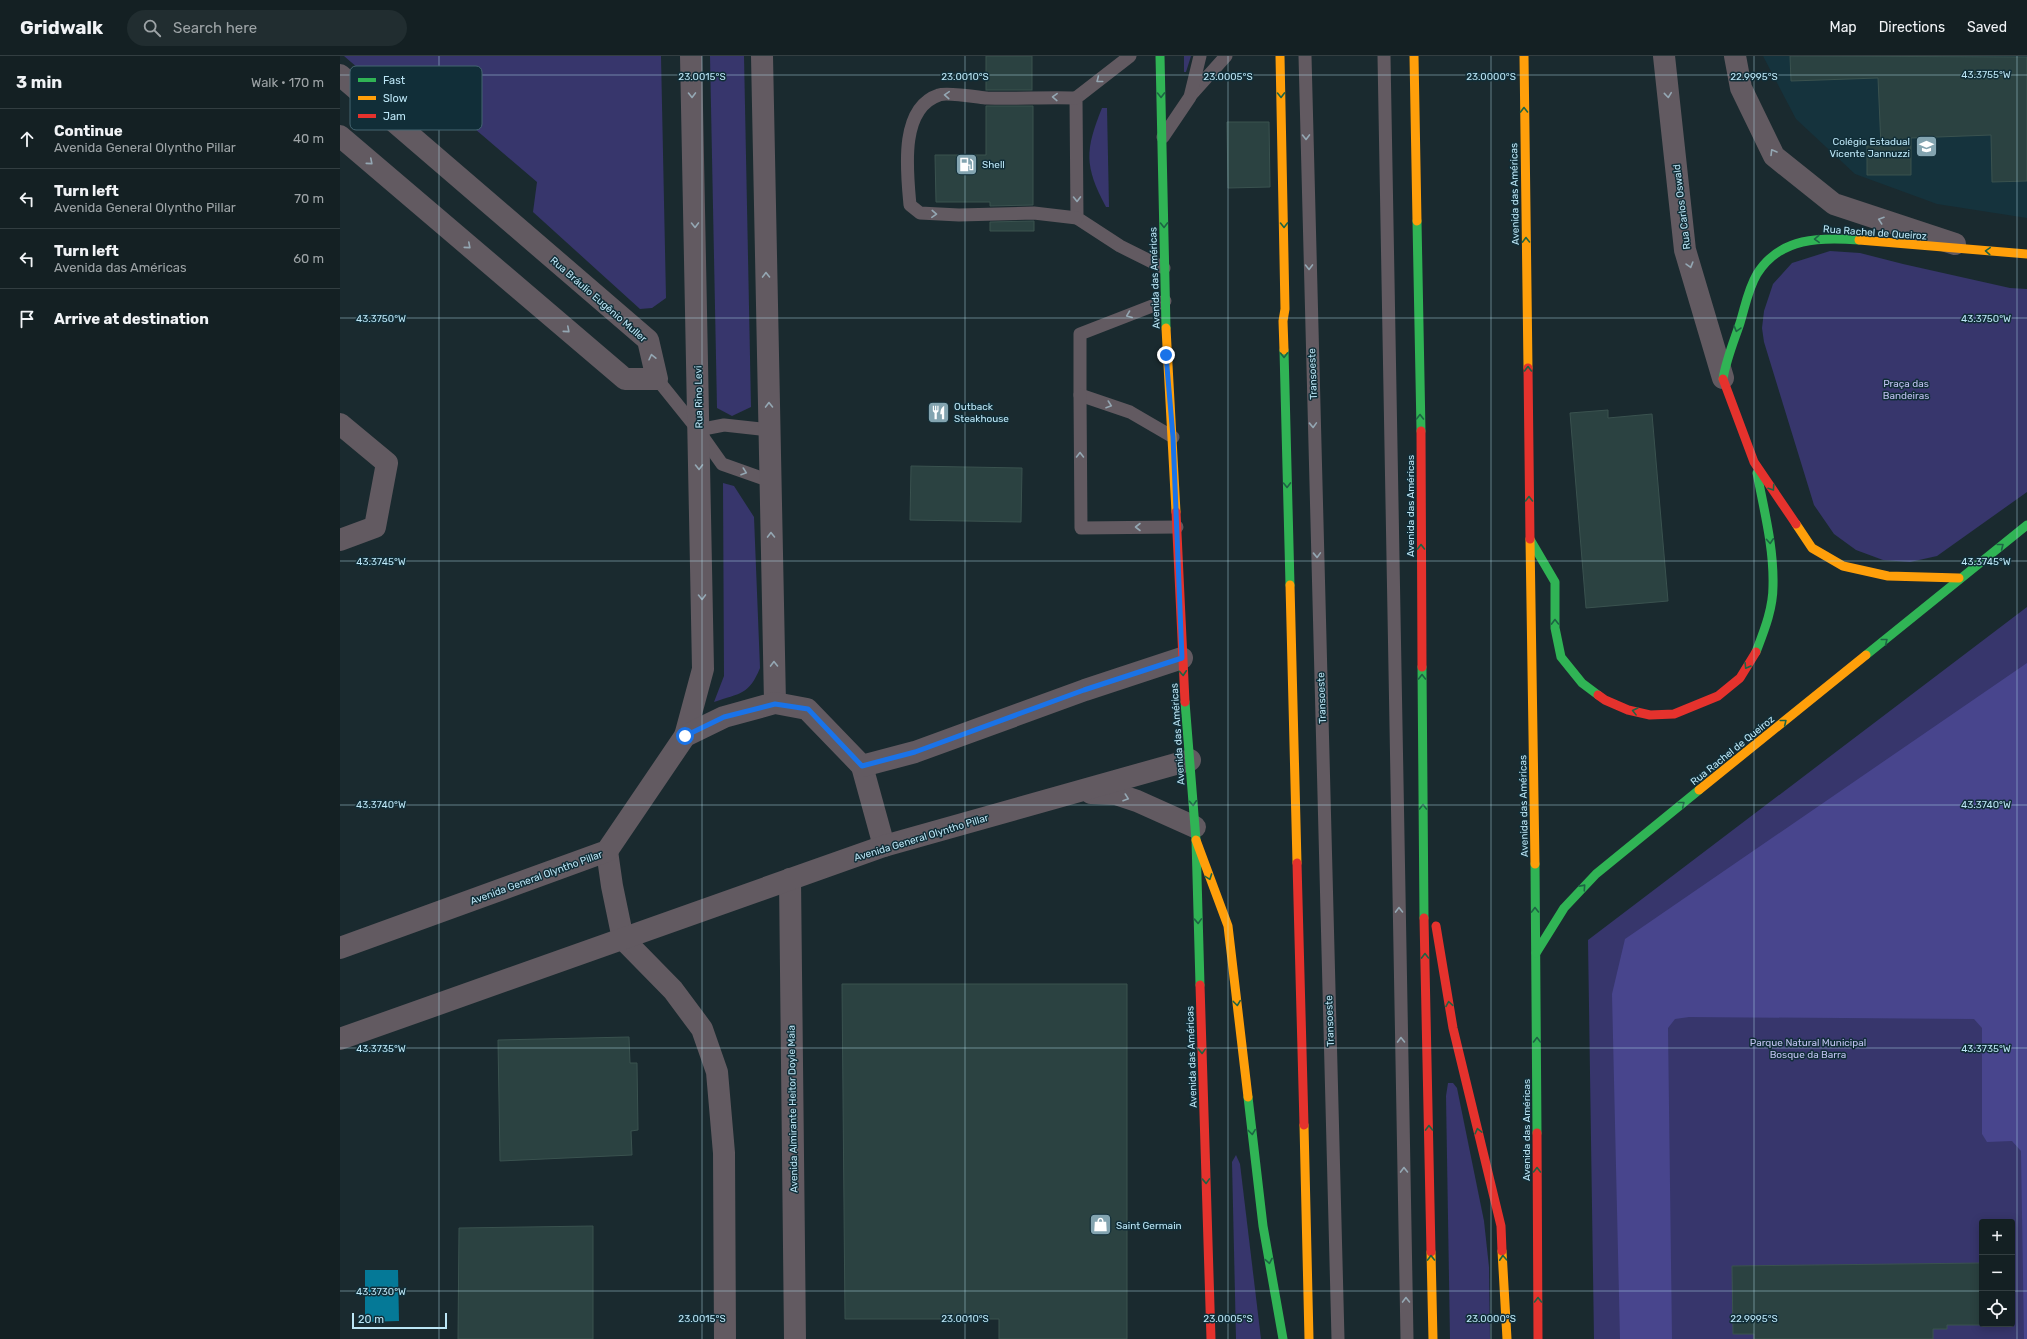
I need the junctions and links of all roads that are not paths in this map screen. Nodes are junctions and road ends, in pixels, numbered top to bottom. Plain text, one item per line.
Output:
1 (691, 56) edge
2 (762, 56) edge
3 (1130, 56) edge
4 (1160, 56) edge
5 (1200, 56) edge
6 (1226, 56) edge
7 (1280, 56) edge
8 (1304, 56) edge
9 (1384, 56) edge
10 (1414, 56) edge
11 (1524, 56) edge
12 (1664, 56) edge
13 (1734, 56) edge
14 (340, 75) edge
15 (350, 84) edge
16 (1190, 97) junction
17 (1076, 98) junction
18 (404, 130) edge
19 (340, 136) edge
20 (1162, 139) junction
21 (1077, 218) junction
22 (1971, 250) junction
23 (2027, 254) edge
24 (1164, 268) junction
25 (1166, 301) junction
26 (1723, 378) junction
27 (657, 379) junction
28 (1080, 395) junction
29 (340, 424) edge
30 (698, 430) junction
31 (770, 430) junction
32 (1173, 437) junction
33 (1754, 462) junction
34 (770, 481) junction
35 (2027, 525) edge
36 (1177, 527) junction
37 (1529, 538) junction
38 (340, 540) edge
39 (1959, 578) junction
40 (1182, 658) junction
41 (775, 704) junction
42 (685, 736) junction
43 (1190, 760) junction
44 (862, 766) junction
45 (1074, 792) junction
46 (1195, 833) junction
47 (884, 846) junction
48 (1423, 846) junction
49 (607, 851) junction
50 (790, 879) junction
51 (624, 939) junction
52 (340, 948) edge
53 (1536, 953) junction
54 (340, 1039) edge
55 (725, 1339) edge
56 (795, 1339) edge
57 (1211, 1339) edge
58 (1283, 1339) edge
59 (1309, 1339) edge
60 (1338, 1339) edge
61 (1407, 1339) edge
62 (1433, 1339) edge
63 (1507, 1339) edge
64 (1538, 1339) edge

1 -> 30 street, Rua Rino Levi
31 -> 2 street
3 -> 17 lane
4 -> 20 main road, Avenida das Américas
5 - 16 lane
6 - 16 lane
7 -> 59 main road
8 -> 60 lane, Transoeste
61 -> 9 lane
48 -> 10 main road, Avenida das Américas
37 -> 11 main road, Avenida das Américas
12 -> 26 street, Rua Carlos Oswald
22 -> 13 street
15 -> 14 street, Rua Bráulio Eugênio Muller
16 - 20 lane
17 -> 21 lane
17 -> 21 lane
27 -> 18 street, Rua Bráulio Eugênio Muller
19 -> 27 street
20 -> 24 main road, Avenida das Américas
21 - 24 lane
23 -> 22 main road, Rua Rachel de Queiroz
22 -> 26 main road, Rua Rachel de Queiroz
24 - 25 main road, Avenida das Américas
25 -> 28 lane
25 - 32 main road, Avenida das Américas
26 - 33 main road
27 - 30 lane
28 -> 32 lane
36 -> 28 lane
29 - 38 street
30 - 31 lane
30 -> 34 lane
30 -> 42 street, Rua Rino Levi
31 - 34 street
32 - 36 main road, Avenida das Américas
33 -> 37 main road
33 -> 39 main road
41 -> 34 street
39 -> 35 main road, Rua Rachel de Queiroz
36 - 40 main road, Avenida das Américas
53 -> 37 main road, Avenida das Américas
53 -> 39 main road, Rua Rachel de Queiroz
40 -> 43 main road, Avenida das Américas
40 - 44 street
41 - 42 street, Avenida General Olyntho Pillar
41 - 44 street, Avenida General Olyntho Pillar
42 - 49 street, Avenida General Olyntho Pillar
43 - 45 street, Avenida General Olyntho Pillar
43 -> 46 main road, Avenida das Américas
44 - 47 street
45 -> 46 street, Avenida General Olyntho Pillar
45 - 47 street, Avenida General Olyntho Pillar
46 -> 57 main road, Avenida das Américas
46 -> 58 main road
47 - 50 street, Avenida General Olyntho Pillar
62 -> 48 main road, Avenida das Américas
63 -> 48 main road
49 - 51 street
49 - 52 street, Avenida General Olyntho Pillar
50 - 51 street, Avenida General Olyntho Pillar
50 - 56 street, Avenida Almirante Heitor Doyle Maia
51 - 54 street, Avenida General Olyntho Pillar
51 - 55 street
64 -> 53 main road, Avenida das Américas

